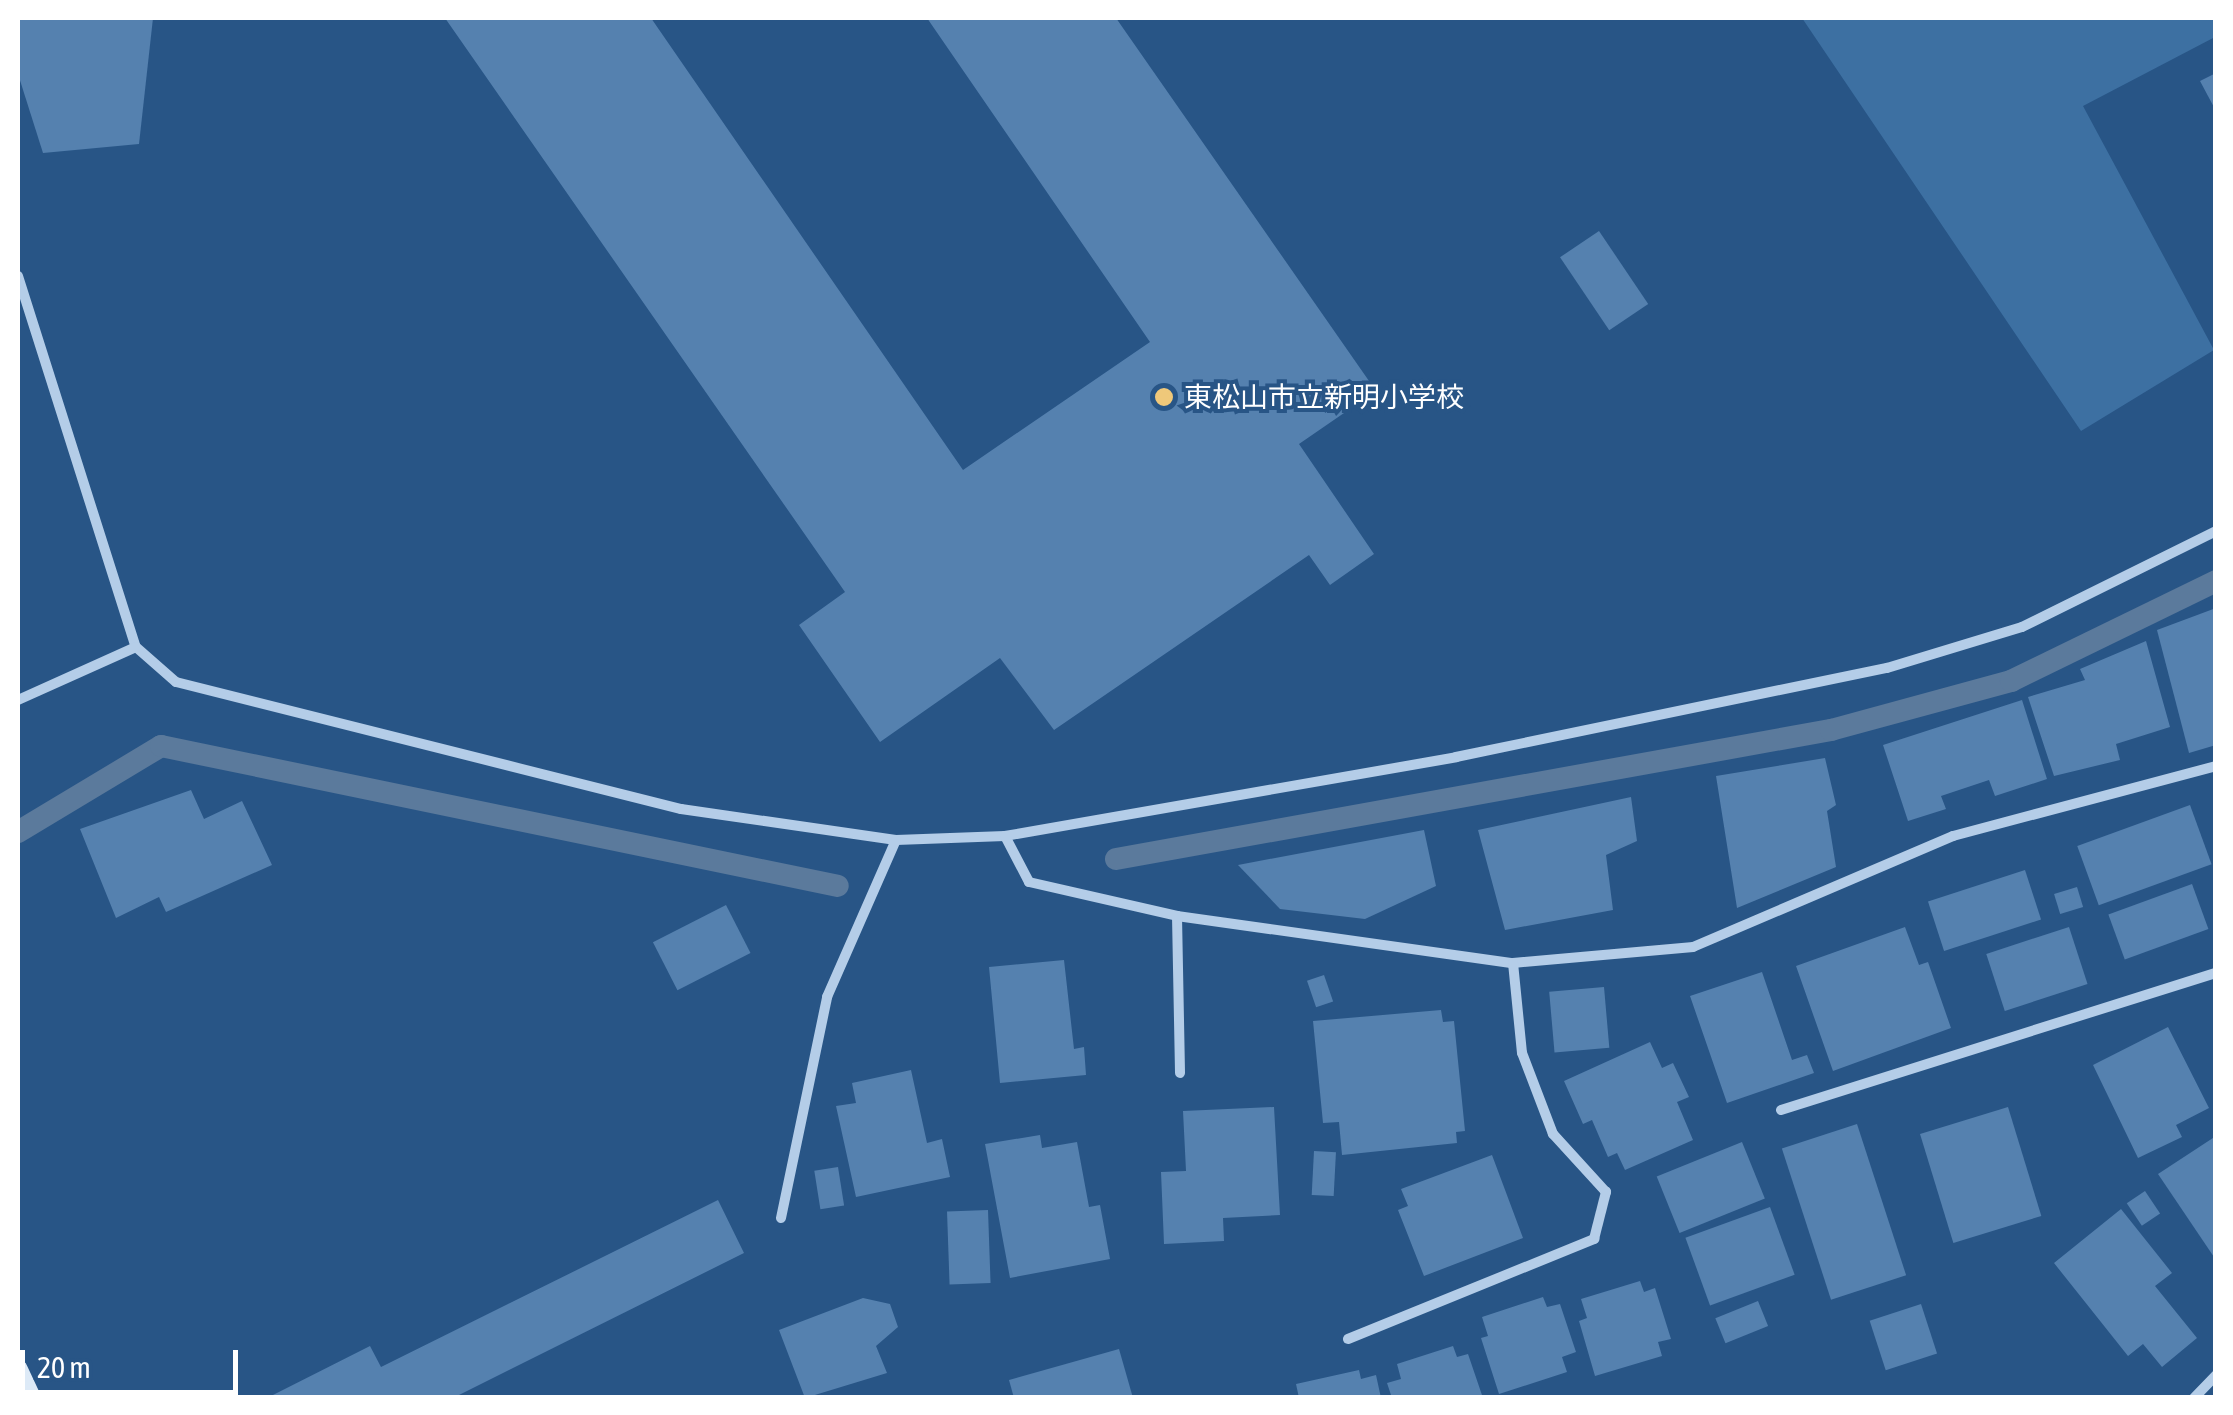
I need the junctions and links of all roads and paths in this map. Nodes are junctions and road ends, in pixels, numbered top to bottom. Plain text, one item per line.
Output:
1 (18, 276) edge
2 (2216, 531) edge
3 (136, 646) junction
4 (18, 700) edge
5 (2216, 766) edge
6 (1005, 836) junction
7 (896, 840) junction
8 (1177, 916) junction
9 (1513, 963) junction
10 (2216, 973) edge
11 (1180, 1073) dead end
12 (1781, 1110) dead end
13 (781, 1218) dead end
14 (1348, 1339) dead end
15 (18, 1370) edge
16 (2216, 1375) edge
17 (31, 1398) edge
18 (2194, 1398) edge

1 - 3 street
2 - 6 street
3 - 4 street
3 - 7 street
5 - 9 street
6 - 7 street
6 - 8 street
7 - 13 street
8 - 9 street
8 - 11 street
9 - 14 street
10 - 12 street
15 - 17 street
16 - 18 street

